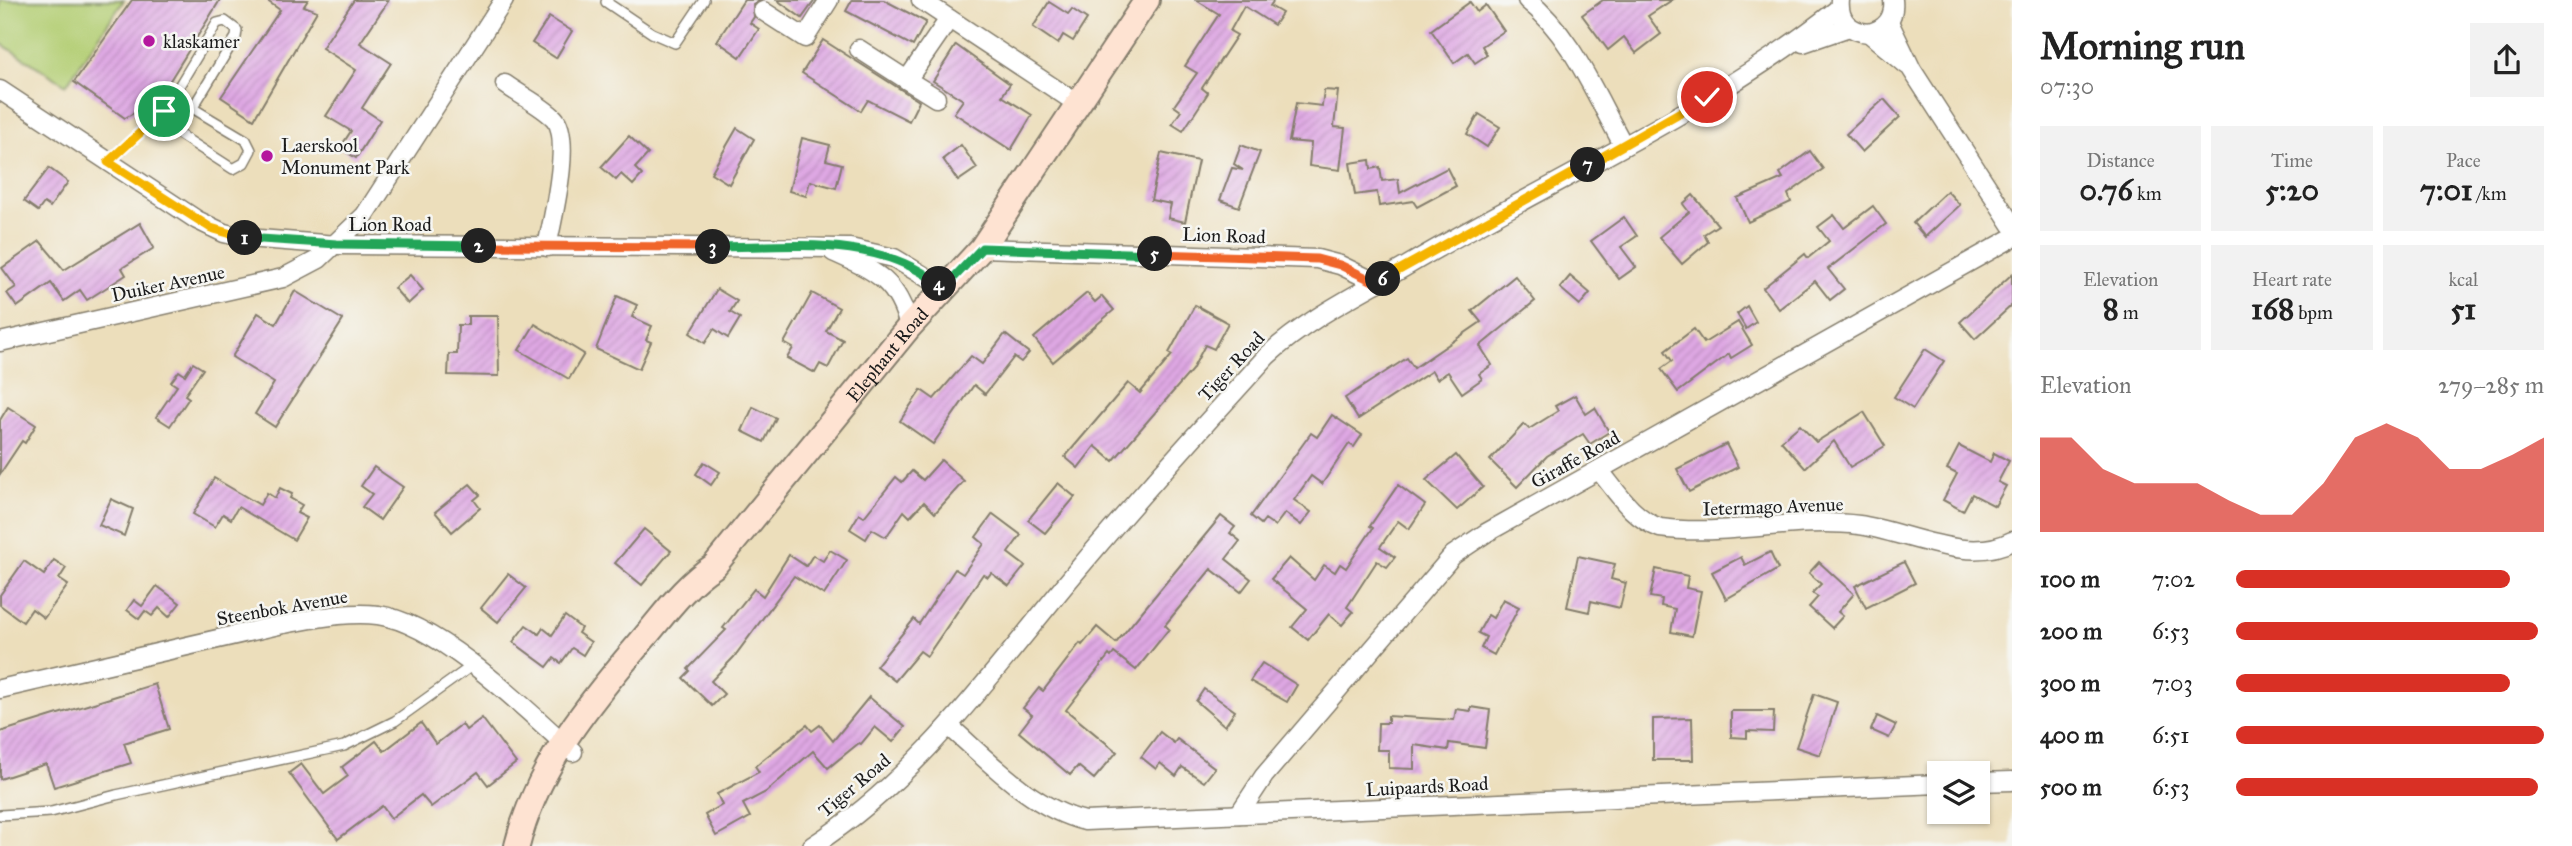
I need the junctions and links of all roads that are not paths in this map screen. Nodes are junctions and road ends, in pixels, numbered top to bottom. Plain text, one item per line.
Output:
1 (504, 0) edge
2 (704, 0) edge
3 (829, 0) edge
4 (921, 0) edge
5 (1147, 0) edge
6 (1527, 0) edge
7 (605, 1) edge
8 (1839, 4) edge
9 (1895, 8) edge
10 (763, 11) dead end
11 (949, 19) junction
12 (1849, 27) junction
13 (1869, 33) junction
14 (1790, 48) junction
15 (859, 49) dead end
16 (1912, 70) junction
17 (907, 80) junction
18 (505, 84) dead end
19 (0, 90) edge
20 (174, 97) junction
21 (936, 98) dead end
22 (1079, 104) junction
23 (192, 109) junction
24 (157, 120) junction
25 (1624, 146) junction
26 (108, 162) junction
27 (2012, 225) edge
28 (2012, 237) edge
29 (337, 244) junction
30 (547, 247) junction
31 (823, 247) junction
32 (982, 248) junction
33 (1377, 283) junction
34 (944, 288) junction
35 (909, 327) junction
36 (0, 342) edge
37 (1599, 470) junction
38 (2012, 541) edge
39 (473, 665) junction
40 (0, 690) edge
41 (949, 726) junction
42 (567, 746) junction
43 (2012, 781) edge
44 (1990, 782) edge
45 (1927, 785) edge
46 (1239, 814) junction
47 (0, 815) edge
48 (517, 846) edge
49 (535, 846) edge
50 (812, 846) edge

1 - 29 street, Duiker Avenue
2 - 7 lane
3 - 10 street
4 - 11 street
5 - 22 street, Elephant Road
6 - 25 street
8 - 12 street
8 - 14 street, Tiger Road
9 - 13 street
9 - 16 street
11 - 17 street
11 - 22 street
12 - 13 street
12 - 14 street, Tiger Road
13 - 16 street
14 - 25 street, Tiger Road
15 - 17 street
16 - 27 street
17 - 21 street
18 - 30 street
19 - 26 street, Lion Road
20 - 23 lane
20 - 23 lane
20 - 24 lane
22 - 32 street, Elephant Road
23 - 24 lane
24 - 26 lane
25 - 33 street, Tiger Road
26 - 29 street, Lion Road
28 - 37 street, Giraffe Road
29 - 30 street, Lion Road
29 - 36 street, Duiker Avenue
30 - 31 street, Lion Road
31 - 34 street, Lion Road
31 - 35 street, Lion Road
32 - 33 street, Lion Road
32 - 34 street, Elephant Road
33 - 41 street, Tiger Road
34 - 35 street, Elephant Road
35 - 42 street, Elephant Road
37 - 38 street, Ietermago Avenue
37 - 46 street, Giraffe Road
39 - 40 street, Steenbok Avenue
39 - 42 street, Steenbok Avenue
39 - 47 lane
41 - 46 street, Luipaards Road
41 - 50 street, Tiger Road
42 - 48 street, Elephant Road
42 - 49 street, Elephant Road
43 - 44 street
45 - 46 street, Luipaards Road

